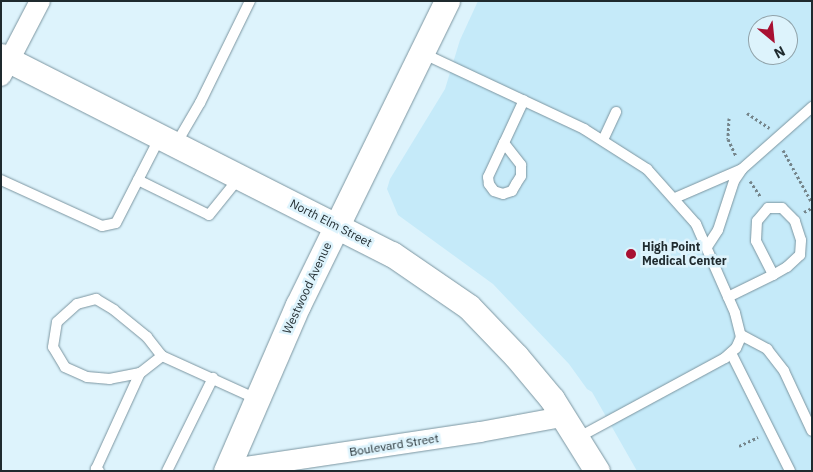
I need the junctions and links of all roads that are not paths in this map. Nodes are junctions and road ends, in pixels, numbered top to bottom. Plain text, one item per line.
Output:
1 (40, 1) edge
2 (250, 1) edge
3 (447, 1) edge
4 (422, 53) junction
5 (4, 64) edge
6 (524, 100) junction
7 (812, 107) edge
8 (616, 112) dead end
9 (168, 140) junction
10 (602, 140) junction
11 (504, 143) junction
12 (742, 168) junction
13 (240, 176) junction
14 (1, 180) edge
15 (138, 180) junction
16 (675, 198) junction
17 (337, 226) junction
18 (707, 247) junction
19 (773, 275) junction
20 (728, 297) junction
21 (741, 335) junction
22 (731, 353) junction
23 (162, 356) junction
24 (140, 373) junction
25 (213, 378) junction
26 (257, 399) junction
27 (562, 417) junction
28 (812, 431) edge
29 (576, 438) junction
30 (226, 470) edge
31 (99, 471) edge
32 (167, 471) edge
33 (597, 471) edge
34 (790, 471) edge

1 - 5 street
2 - 9 lane
3 - 4 street, Westwood Avenue
4 - 6 lane
4 - 17 street, Westwood Avenue
5 - 9 street, North Elm Street
6 - 10 lane
6 - 11 lane
7 - 12 lane
8 - 10 lane
9 - 13 street, North Elm Street
9 - 15 lane
10 - 16 lane
11 - 11 lane
12 - 16 lane
12 - 18 lane
13 - 15 lane
13 - 17 street, North Elm Street
14 - 15 lane
16 - 18 lane
17 - 26 street, Westwood Avenue
17 - 27 street, North Elm Street
18 - 20 lane
19 - 19 lane
19 - 20 lane
20 - 21 lane
21 - 22 lane
21 - 28 lane
22 - 29 lane
22 - 34 lane
23 - 24 lane
23 - 24 lane
23 - 25 lane
24 - 31 lane
25 - 26 lane
25 - 32 lane
26 - 30 street, Westwood Avenue
27 - 29 street, North Elm Street
27 - 30 street, Boulevard Street
29 - 33 street, North Elm Street

